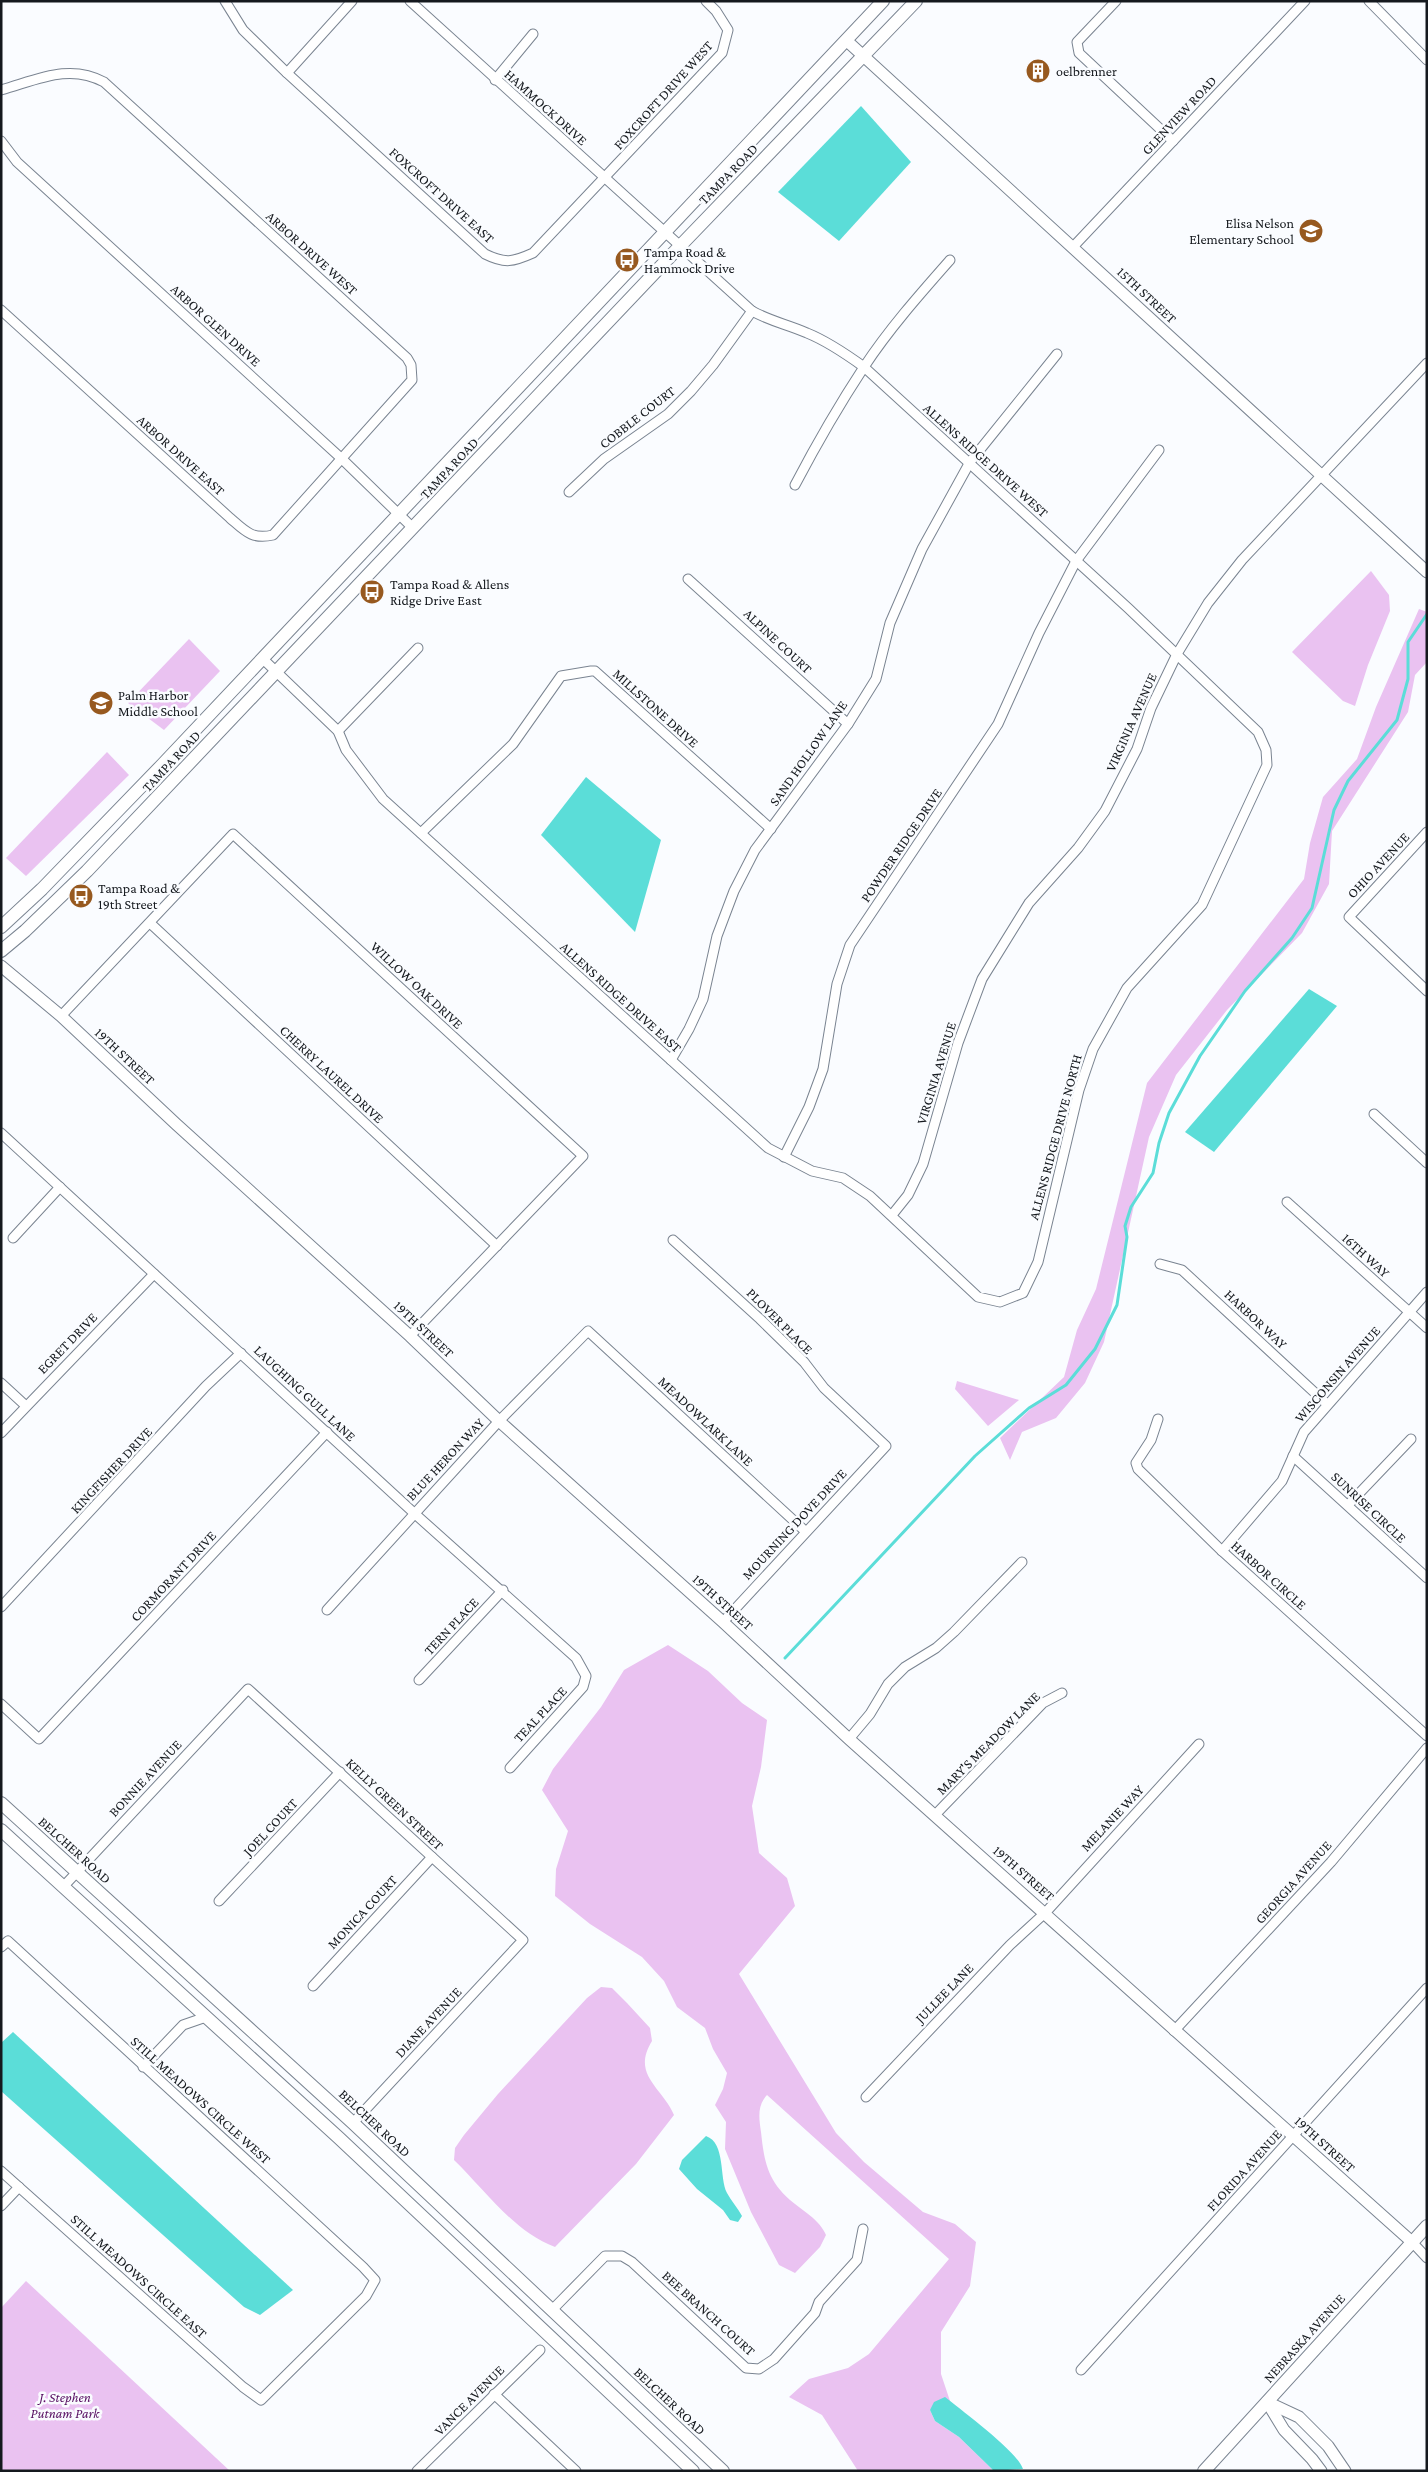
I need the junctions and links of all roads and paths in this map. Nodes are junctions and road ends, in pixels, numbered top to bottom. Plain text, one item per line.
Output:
1 (225, 1) edge
2 (352, 1) edge
3 (410, 1) edge
4 (706, 1) edge
5 (883, 1) edge
6 (916, 1) edge
7 (1116, 1) edge
8 (1305, 1) edge
9 (1369, 1) edge
10 (533, 34) dead end
11 (846, 41) junction
12 (863, 56) junction
13 (1427, 60) edge
14 (287, 73) junction
15 (495, 80) junction
16 (1, 90) edge
17 (1, 141) edge
18 (1173, 141) junction
19 (606, 178) junction
20 (665, 231) junction
21 (681, 245) junction
22 (1073, 247) junction
23 (950, 260) dead end
24 (1, 310) edge
25 (752, 310) junction
26 (1057, 354) dead end
27 (1427, 363) edge
28 (864, 367) junction
29 (1159, 450) dead end
30 (342, 459) junction
31 (970, 462) junction
32 (1320, 476) junction
33 (795, 485) dead end
34 (569, 492) dead end
35 (400, 514) junction
36 (413, 528) junction
37 (1076, 561) junction
38 (1427, 572) edge
39 (688, 579) dead end
40 (418, 648) dead end
41 (1177, 654) junction
42 (263, 659) junction
43 (276, 672) junction
44 (848, 724) junction
45 (338, 731) junction
46 (1264, 742) joint
47 (162, 765) junction
48 (176, 778) junction
49 (771, 830) junction
50 (1427, 832) edge
51 (421, 833) junction
52 (150, 922) junction
53 (1, 927) edge
54 (1, 951) edge
55 (1, 966) edge
56 (1427, 990) edge
57 (61, 1016) junction
58 (671, 1060) junction
59 (1374, 1114) dead end
60 (1, 1133) edge
61 (784, 1157) junction
62 (1427, 1163) edge
63 (60, 1187) junction
64 (1286, 1202) dead end
65 (892, 1215) junction
66 (13, 1238) dead end
67 (673, 1240) dead end
68 (497, 1246) junction
69 (1160, 1264) dead end
70 (154, 1274) junction
71 (1427, 1292) edge
72 (1000, 1302) joint
73 (1409, 1311) junction
74 (1427, 1328) edge
75 (588, 1330) joint
76 (410, 1336) junction
77 (241, 1353) junction
78 (1, 1383) edge
79 (1327, 1404) junction
80 (26, 1406) junction
81 (1158, 1419) dead end
82 (499, 1421) junction
83 (327, 1432) junction
84 (1, 1433) edge
85 (1411, 1439) dead end
86 (886, 1446) joint
87 (1294, 1456) junction
88 (1348, 1505) junction
89 (414, 1513) junction
90 (805, 1531) junction
91 (1222, 1550) junction
92 (1022, 1562) dead end
93 (1427, 1578) edge
94 (502, 1590) junction
95 (1, 1607) edge
96 (327, 1610) dead end
97 (723, 1622) junction
98 (586, 1676) joint
99 (419, 1680) dead end
100 (248, 1689) joint
101 (1062, 1693) dead end
102 (1, 1704) edge
103 (1427, 1736) edge
104 (849, 1739) junction
105 (1200, 1744) dead end
106 (1427, 1748) edge
107 (510, 1768) dead end
108 (340, 1772) junction
109 (1, 1803) edge
110 (935, 1814) junction
111 (1, 1830) edge
112 (432, 1857) junction
113 (77, 1872) junction
114 (63, 1886) junction
115 (219, 1902) dead end
116 (1046, 1912) junction
117 (523, 1940) joint
118 (4, 1944) edge
119 (313, 1986) dead end
120 (1427, 1988) edge
121 (206, 2017) junction
122 (1174, 2031) junction
123 (144, 2067) junction
124 (866, 2097) dead end
125 (353, 2123) junction
126 (1293, 2136) junction
127 (1, 2171) edge
128 (19, 2187) junction
129 (1, 2206) edge
130 (1427, 2226) edge
131 (863, 2229) dead end
132 (1412, 2242) junction
133 (1427, 2258) edge
134 (552, 2310) junction
135 (540, 2350) dead end
136 (1081, 2370) dead end
137 (494, 2394) junction
138 (260, 2400) joint
139 (1267, 2402) junction
140 (1334, 2454) junction
141 (1319, 2469) edge
142 (417, 2471) edge
143 (576, 2471) edge
144 (694, 2471) edge
145 (723, 2471) edge
146 (1204, 2471) edge
147 (1345, 2471) edge

1 - 14 street, FOXCROFT DRIVE EAST
2 - 14 street
3 - 15 street, HAMMOCK DRIVE
4 - 19 street, FOXCROFT DRIVE WEST
5 - 11 main road, TAMPA ROAD
6 - 12 main road, TAMPA ROAD
7 - 18 street
8 - 18 street, GLENVIEW ROAD
9 - 13 street
10 - 15 street
11 - 12 street, 15TH STREET
11 - 20 main road, TAMPA ROAD
12 - 21 main road, TAMPA ROAD
12 - 22 street, 15TH STREET
14 - 19 street, FOXCROFT DRIVE EAST
15 - 19 street, HAMMOCK DRIVE
16 - 30 street, ARBOR DRIVE WEST
17 - 30 street, ARBOR GLEN DRIVE
18 - 22 street, GLENVIEW ROAD
19 - 20 street, HAMMOCK DRIVE
20 - 21 street, ALLENS RIDGE DRIVE WEST
20 - 35 main road, TAMPA ROAD
21 - 25 street, ALLENS RIDGE DRIVE WEST
21 - 36 main road, TAMPA ROAD
22 - 32 street, 15TH STREET
23 - 28 street
24 - 30 street, ARBOR DRIVE EAST
25 - 28 street, ALLENS RIDGE DRIVE WEST
25 - 34 street, COBBLE COURT
26 - 31 street, SAND HOLLOW LANE
27 - 32 street, VIRGINIA AVENUE
28 - 31 street, ALLENS RIDGE DRIVE WEST
28 - 33 street
29 - 37 street, POWDER RIDGE DRIVE
30 - 35 street, ARBOR GLEN DRIVE
31 - 37 street, ALLENS RIDGE DRIVE WEST
31 - 44 street, SAND HOLLOW LANE
32 - 38 street, 15TH STREET
32 - 41 street, VIRGINIA AVENUE
35 - 36 street, ARBOR GLEN DRIVE
35 - 42 main road, TAMPA ROAD
36 - 43 main road, TAMPA ROAD
37 - 41 street, ALLENS RIDGE DRIVE WEST
37 - 61 street, POWDER RIDGE DRIVE
39 - 44 street, ALPINE COURT
40 - 45 street
41 - 46 street, ALLENS RIDGE DRIVE WEST
41 - 65 street, VIRGINIA AVENUE
42 - 43 street, ALLENS RIDGE DRIVE EAST
42 - 47 main road, TAMPA ROAD
43 - 45 street, ALLENS RIDGE DRIVE EAST
43 - 48 main road, TAMPA ROAD
44 - 49 street, SAND HOLLOW LANE
45 - 51 street, ALLENS RIDGE DRIVE EAST
46 - 72 street, ALLENS RIDGE DRIVE NORTH
47 - 48 main road
47 - 53 main road, TAMPA ROAD
48 - 54 main road, TAMPA ROAD
49 - 51 street, MILLSTONE DRIVE
49 - 58 street, SAND HOLLOW LANE
50 - 56 street, OHIO AVENUE
51 - 58 street, ALLENS RIDGE DRIVE EAST
52 - 57 street, WILLOW OAK DRIVE
52 - 68 street, CHERRY LAUREL DRIVE
52 - 68 street, WILLOW OAK DRIVE
55 - 57 street, 19TH STREET
57 - 76 street, 19TH STREET
58 - 61 street, ALLENS RIDGE DRIVE EAST
59 - 62 street
60 - 63 street, LAUGHING GULL LANE
61 - 65 street, ALLENS RIDGE DRIVE EAST
63 - 66 street
63 - 70 street, LAUGHING GULL LANE
64 - 73 street, 16TH WAY
65 - 72 street, ALLENS RIDGE DRIVE EAST
67 - 86 street, PLOVER PLACE
68 - 76 street, WILLOW OAK DRIVE
69 - 79 street, HARBOR WAY
70 - 77 street, LAUGHING GULL LANE
70 - 80 street, EGRET DRIVE
71 - 73 street, WISCONSIN AVENUE
73 - 74 street, 16TH WAY
73 - 79 street, WISCONSIN AVENUE
75 - 82 street, BLUE HERON WAY
75 - 90 street, MEADOWLARK LANE
76 - 82 street, 19TH STREET
77 - 83 street, LAUGHING GULL LANE
77 - 95 street, KINGFISHER DRIVE
78 - 80 street
79 - 87 street, WISCONSIN AVENUE
80 - 84 street, EGRET DRIVE
81 - 91 street, HARBOR CIRCLE
82 - 89 street, BLUE HERON WAY
82 - 97 street, 19TH STREET
83 - 89 street, LAUGHING GULL LANE
83 - 102 street, CORMORANT DRIVE
85 - 88 street
86 - 90 street, MOURNING DOVE DRIVE
87 - 88 street, SUNRISE CIRCLE
87 - 91 street, WISCONSIN AVENUE
88 - 93 street, SUNRISE CIRCLE
89 - 94 street, LAUGHING GULL LANE
89 - 96 street, BLUE HERON WAY
90 - 97 street, MOURNING DOVE DRIVE
91 - 103 street, HARBOR CIRCLE
92 - 104 street
94 - 98 street, LAUGHING GULL LANE
94 - 99 street, TERN PLACE
97 - 104 street, 19TH STREET
98 - 107 street, TEAL PLACE
100 - 108 street, KELLY GREEN STREET
100 - 113 street, BONNIE AVENUE
101 - 110 street, MARY'S MEADOW LANE
104 - 110 street, 19TH STREET
105 - 116 street, MELANIE WAY
106 - 122 street, GEORGIA AVENUE
108 - 112 street, KELLY GREEN STREET
108 - 115 street, JOEL COURT
109 - 113 main road, BELCHER ROAD
110 - 116 street, 19TH STREET
111 - 114 main road
112 - 117 street, KELLY GREEN STREET
112 - 119 street, MONICA COURT
113 - 114 street, BONNIE AVENUE
113 - 125 main road, BELCHER ROAD
114 - 121 main road
116 - 122 street, 19TH STREET
116 - 124 street, JULLEE LANE
117 - 125 street, DIANE AVENUE
118 - 123 street, STILL MEADOWS CIRCLE WEST
120 - 126 street, FLORIDA AVENUE
121 - 123 street
121 - 144 main road
122 - 126 street, 19TH STREET
123 - 138 street, STILL MEADOWS CIRCLE WEST
125 - 134 main road, BELCHER ROAD
126 - 132 street, 19TH STREET
126 - 136 street, FLORIDA AVENUE
127 - 128 street, STILL MEADOWS CIRCLE EAST
128 - 129 street
128 - 138 street, STILL MEADOWS CIRCLE EAST
130 - 132 main road, NEBRASKA AVENUE
131 - 134 street, BEE BRANCH COURT
132 - 133 street, 19TH STREET
132 - 139 main road, NEBRASKA AVENUE
134 - 145 main road, BELCHER ROAD
135 - 137 street, VANCE AVENUE
137 - 142 street, VANCE AVENUE
137 - 143 street
139 - 140 street
139 - 141 street
139 - 146 main road, NEBRASKA AVENUE
140 - 141 street
140 - 147 street

